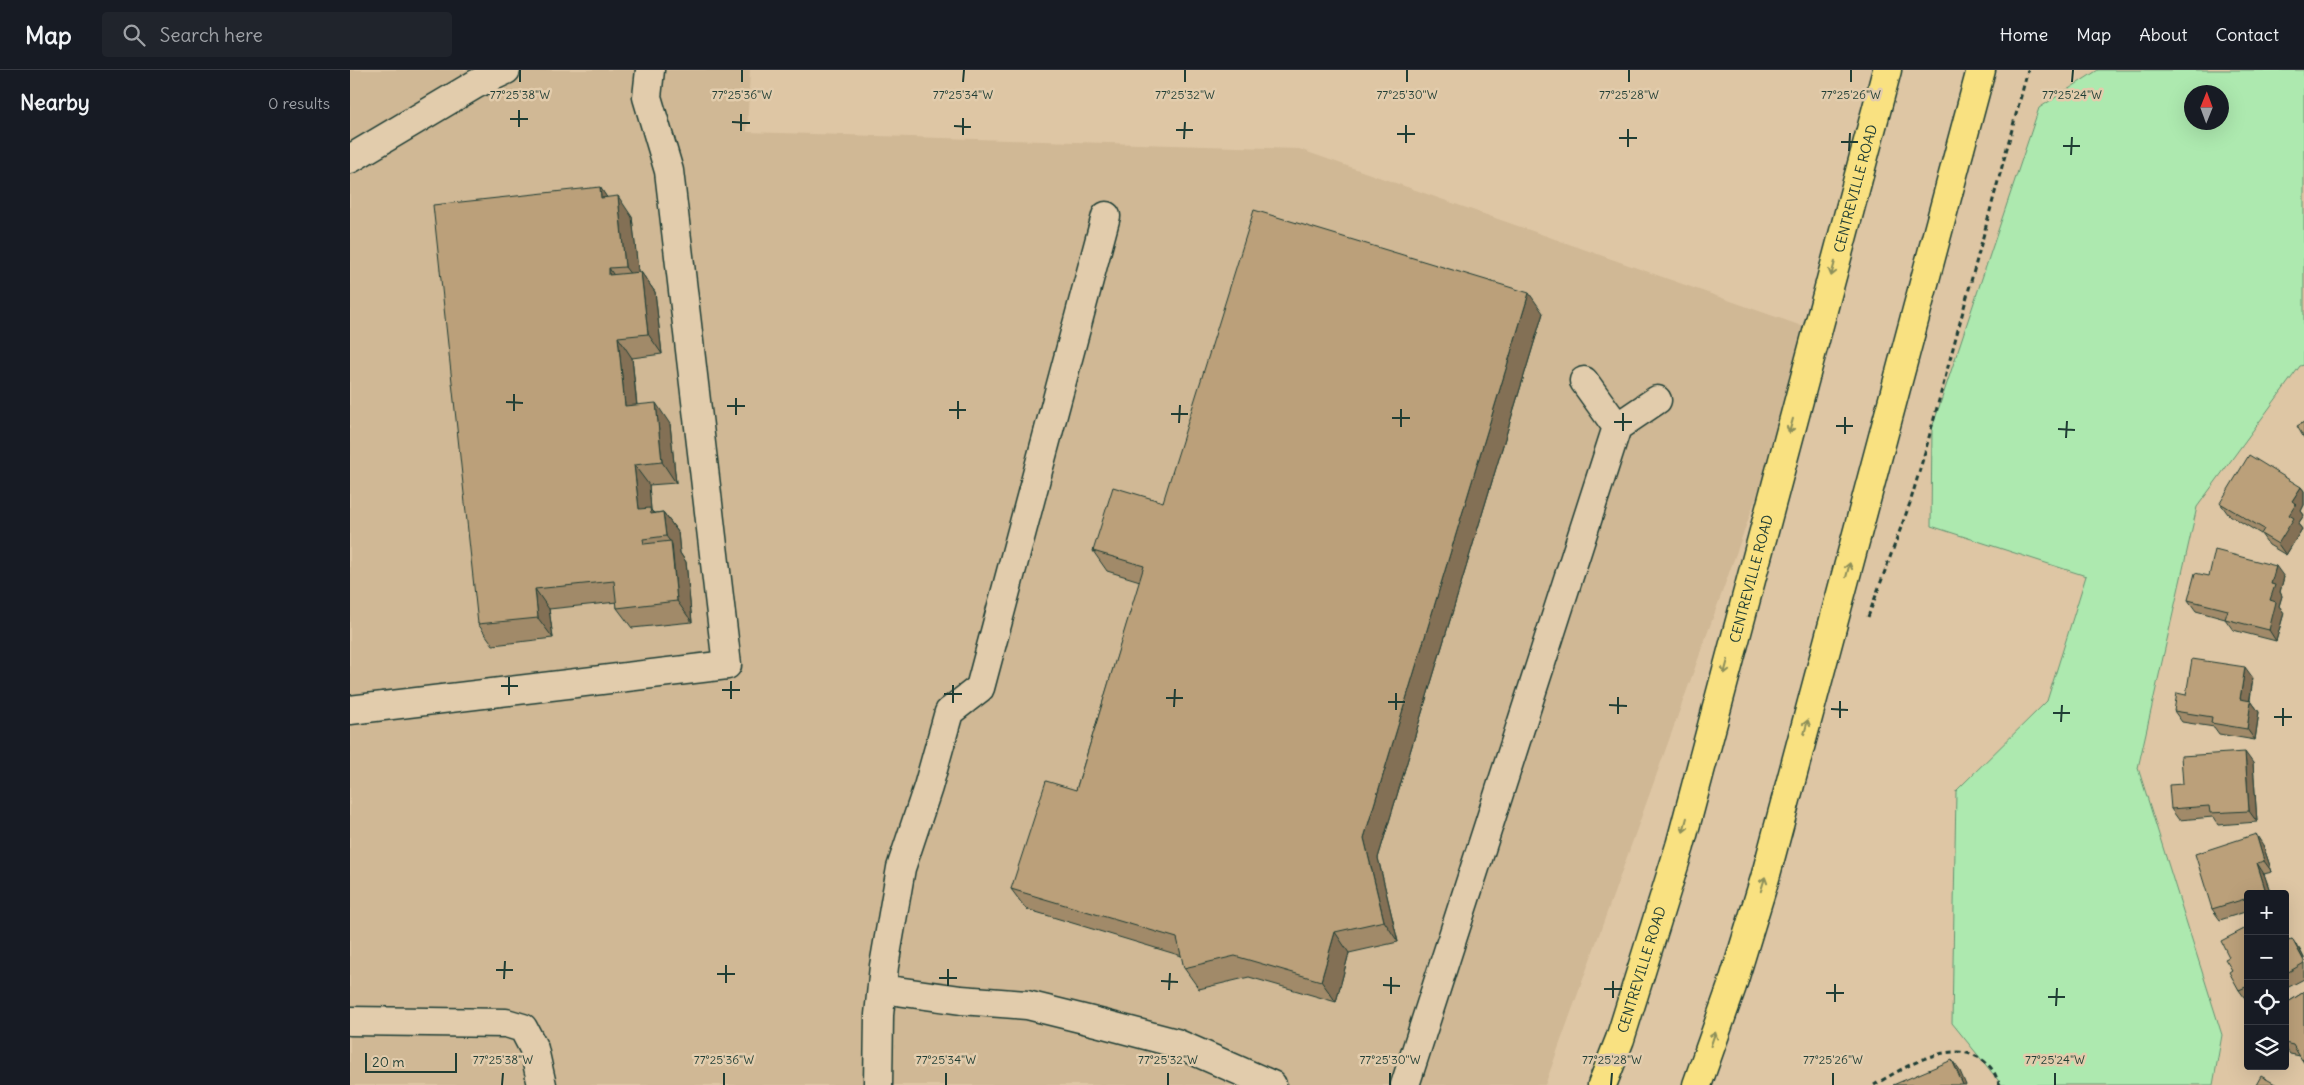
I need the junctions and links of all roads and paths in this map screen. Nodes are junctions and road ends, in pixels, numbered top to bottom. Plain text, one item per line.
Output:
1 (506, 70) edge
2 (650, 70) edge
3 (1887, 70) edge
4 (1981, 70) edge
5 (2028, 70) edge
6 (350, 159) edge
7 (1106, 216) dead end
8 (1584, 381) dead end
9 (1657, 400) dead end
10 (1618, 427) junction
11 (1865, 626) dead end
12 (350, 710) edge
13 (882, 989) junction
14 (350, 1021) edge
15 (542, 1085) edge
16 (878, 1085) edge
17 (1272, 1085) edge
18 (1405, 1085) edge
19 (1602, 1085) edge
20 (1697, 1085) edge
21 (1874, 1085) edge
22 (2000, 1085) edge

1 - 6 street
2 - 12 street
3 -> 19 main road, CENTREVILLE ROAD
20 -> 4 main road
5 - 11 path
7 - 13 street
8 - 10 street
9 - 10 street
10 - 18 street
13 - 16 street
13 - 17 street
14 - 15 street
21 - 22 path

